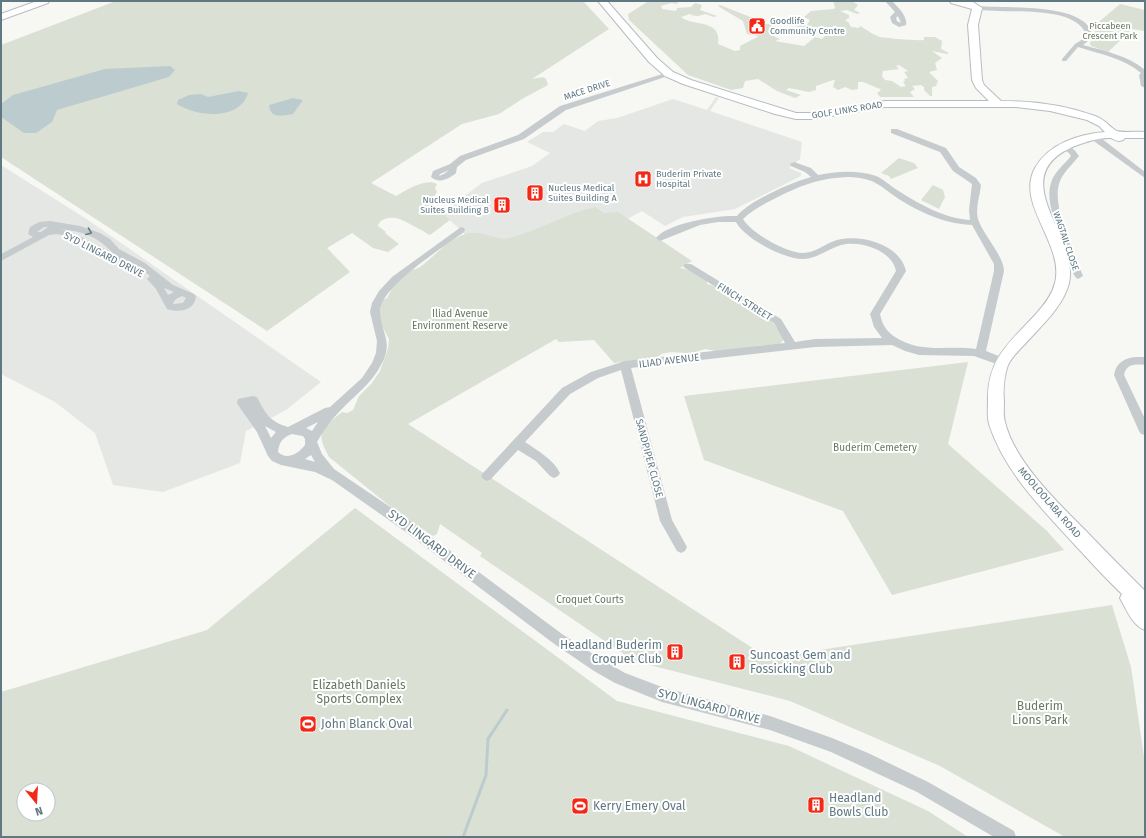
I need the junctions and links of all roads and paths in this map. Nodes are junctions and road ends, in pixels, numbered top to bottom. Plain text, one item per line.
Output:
1 (45, 1) edge
2 (602, 1) edge
3 (888, 1) edge
4 (954, 1) edge
5 (977, 8) junction
6 (898, 13) dead end
7 (1, 17) edge
8 (1077, 45) junction
9 (1064, 60) dead end
10 (1145, 73) edge
11 (669, 74) junction
12 (980, 86) junction
13 (1145, 86) edge
14 (986, 104) junction
15 (998, 104) junction
16 (1098, 123) junction
17 (894, 131) dead end
18 (1115, 136) junction
19 (1144, 136) edge
20 (1097, 138) junction
21 (1066, 148) junction
22 (794, 164) dead end
23 (453, 166) dead end
24 (1145, 176) edge
25 (817, 178) junction
26 (739, 219) junction
27 (976, 223) junction
28 (461, 230) dead end
29 (48, 231) junction
30 (660, 238) dead end
31 (15, 249) junction
32 (1, 258) edge
33 (688, 266) dead end
34 (1078, 276) dead end
35 (187, 294) junction
36 (168, 305) junction
37 (894, 341) junction
38 (792, 346) junction
39 (980, 353) junction
40 (1145, 361) edge
41 (1002, 362) junction
42 (625, 365) junction
43 (337, 407) junction
44 (290, 430) junction
45 (1145, 431) edge
46 (311, 442) junction
47 (517, 443) junction
48 (272, 452) junction
49 (288, 461) junction
50 (330, 473) junction
51 (554, 473) dead end
52 (487, 476) dead end
53 (681, 547) dead end
54 (1118, 578) junction
55 (1145, 605) edge
56 (1145, 621) edge
57 (1008, 837) edge

1 - 7 main road
2 - 11 main road, GOLF LINKS ROAD
3 - 6 street
4 - 5 main road
5 - 8 street
5 - 12 main road
8 - 9 street
8 - 10 street
10 - 13 street
11 - 14 main road, GOLF LINKS ROAD
11 - 23 street, MACE DRIVE
12 - 14 main road
12 - 15 main road
14 - 15 main road, GOLF LINKS ROAD
15 - 16 main road, GOLF LINKS ROAD
16 - 18 main road, GOLF LINKS ROAD
16 - 19 main road
16 - 20 main road
17 - 27 street
18 - 19 main road, MOOLOOLABA ROAD
18 - 20 main road, MOOLOOLABA ROAD
20 - 21 main road, MOOLOOLABA ROAD
20 - 24 street
21 - 34 street, WAGTAIL CLOSE
21 - 41 main road, MOOLOOLABA ROAD
22 - 25 street
25 - 26 street
25 - 27 street
26 - 30 street
26 - 37 street
27 - 39 street
28 - 43 street
29 - 31 street
29 - 31 street
29 -> 35 street, SYD LINGARD DRIVE
29 - 36 street, SYD LINGARD DRIVE
31 - 32 street
33 - 38 street, FINCH STREET
35 - 36 street
35 - 36 street
37 - 38 street, ILIAD AVENUE
37 - 39 street
38 - 42 street, ILIAD AVENUE
39 - 41 street
40 - 45 street
41 - 54 main road, MOOLOOLABA ROAD
42 - 47 street, ILIAD AVENUE
42 - 53 street, SANDPIPER CLOSE
43 - 44 street
43 - 46 street
44 - 46 street
44 - 48 street
44 - 48 street
46 - 49 street
46 - 50 street, SYD LINGARD DRIVE
47 - 51 street
47 - 52 street, ILIAD AVENUE
48 - 49 street
49 - 50 street, SYD LINGARD DRIVE
50 - 57 street, SYD LINGARD DRIVE
54 - 55 main road, MOOLOOLABA ROAD
54 - 56 main road, MOOLOOLABA ROAD

